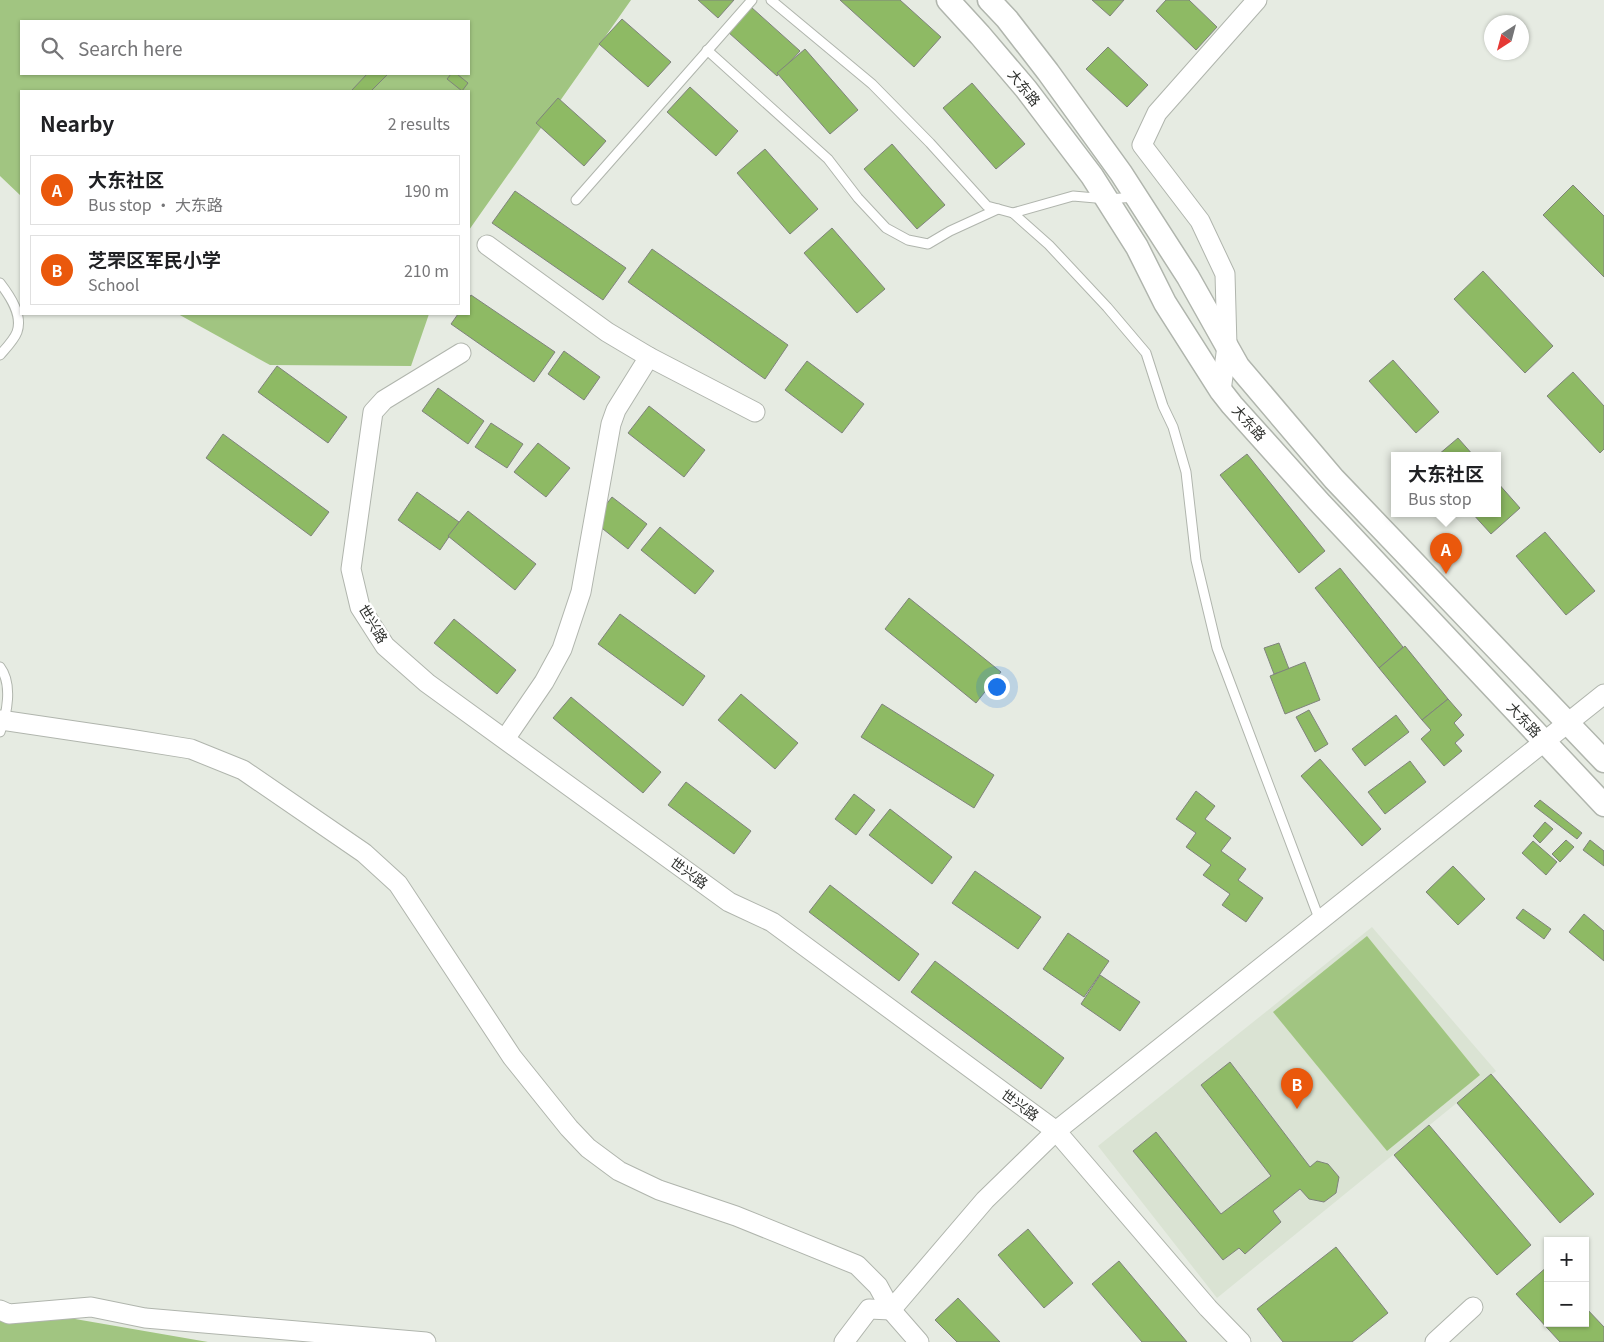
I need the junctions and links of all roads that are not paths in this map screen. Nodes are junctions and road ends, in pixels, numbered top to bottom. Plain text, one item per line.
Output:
1 (752, 0) edge
2 (771, 0) edge
3 (948, 0) edge
4 (989, 0) edge
5 (1257, 0) edge
6 (708, 50) junction
7 (1137, 197) junction
8 (1106, 199) junction
9 (576, 200) dead end
10 (998, 209) junction
11 (1013, 213) junction
12 (487, 245) dead end
13 (0, 283) edge
14 (1227, 346) junction
15 (461, 353) dead end
16 (0, 354) edge
17 (649, 357) junction
18 (1221, 391) junction
19 (755, 412) dead end
20 (0, 667) edge
21 (1604, 694) edge
22 (1568, 723) junction
23 (2, 724) edge
24 (505, 739) junction
25 (1604, 761) edge
26 (1604, 805) edge
27 (1320, 921) junction
28 (1056, 1132) junction
29 (1473, 1307) dead end
30 (0, 1310) edge
31 (891, 1310) junction
32 (426, 1342) edge
33 (844, 1342) edge
34 (919, 1342) edge
35 (1241, 1342) edge
36 (1435, 1342) edge

1 - 6 lane
2 - 10 lane
3 - 8 street, 大东路
4 - 7 street, 大东路
5 - 14 street
6 - 9 lane
6 - 10 lane
7 - 8 lane
7 - 14 street, 大东路
8 - 11 lane
8 - 18 street, 大东路
10 - 11 lane
11 - 27 lane
12 - 17 street
13 - 16 lane
14 - 18 street
14 - 22 street, 大东路
15 - 24 street, 世兴路
17 - 19 street
17 - 24 street
18 - 26 street, 大东路
20 - 23 lane
21 - 22 street
22 - 25 street, 大东路
22 - 27 street
23 - 31 street
24 - 28 street, 世兴路
27 - 28 street
28 - 31 street
28 - 35 street, 世兴路
29 - 36 street
30 - 32 street
31 - 33 street
31 - 34 street

